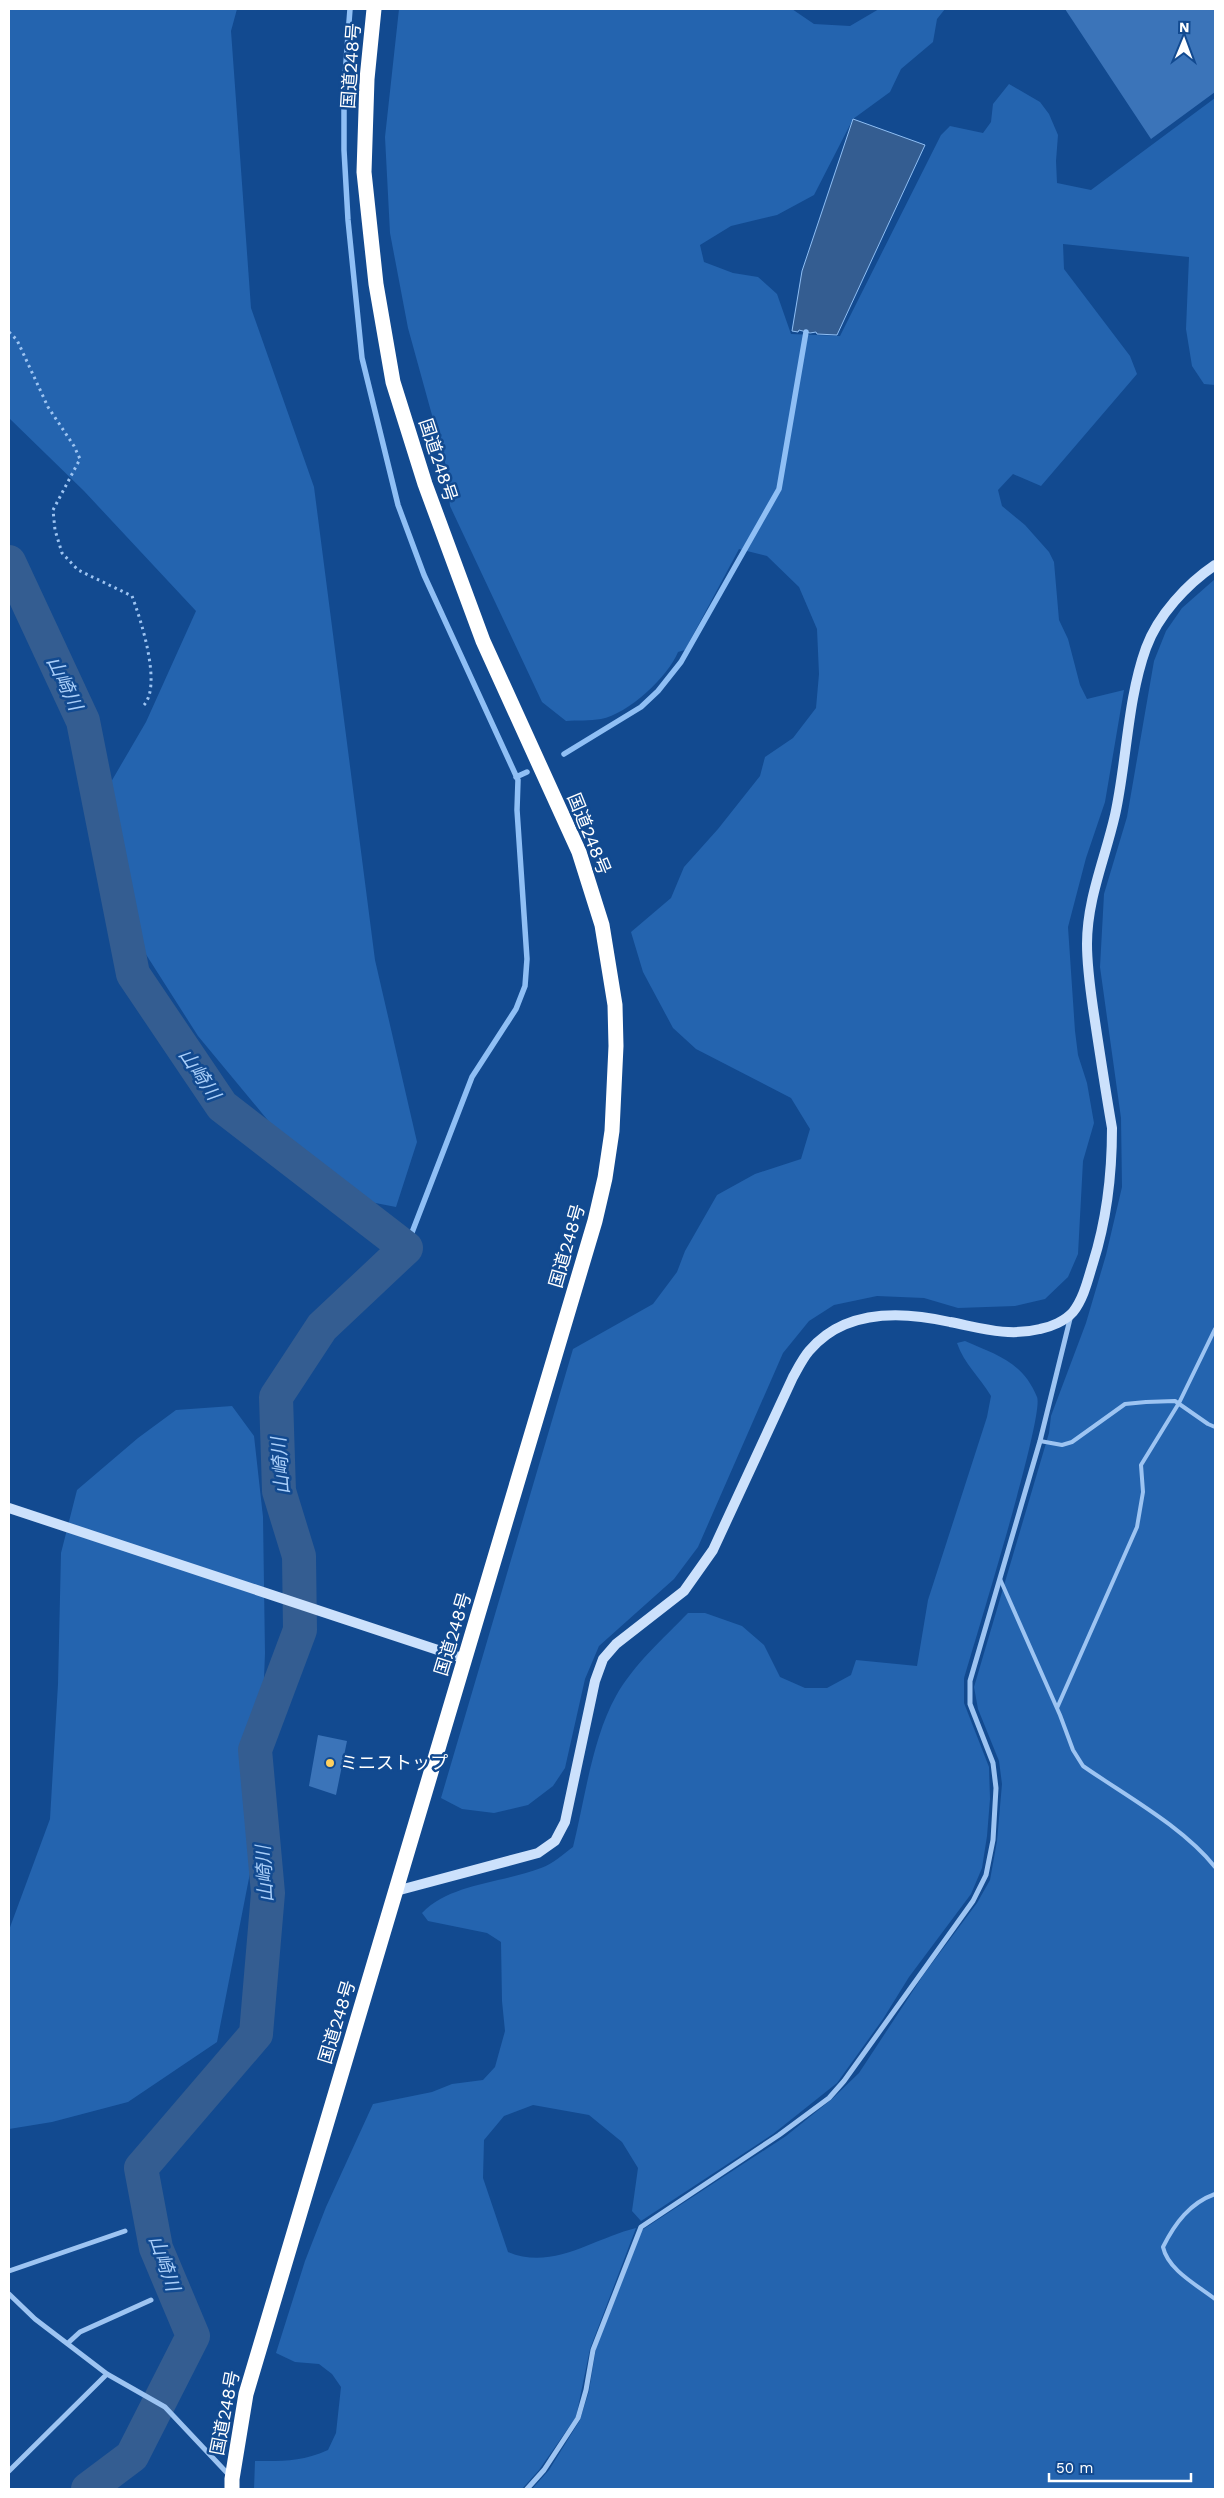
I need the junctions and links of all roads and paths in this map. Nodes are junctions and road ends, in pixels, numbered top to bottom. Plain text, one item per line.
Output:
1 (374, 9) edge
2 (9, 332) edge
3 (1215, 565) edge
4 (144, 705) dead end
5 (1072, 1312) junction
6 (1215, 1329) edge
7 (1179, 1403) junction
8 (1215, 1427) edge
9 (1040, 1441) junction
10 (9, 1508) edge
11 (1000, 1579) junction
12 (465, 1659) junction
13 (1057, 1708) junction
14 (1215, 1867) edge
15 (396, 1891) junction
16 (1215, 2194) edge
17 (125, 2230) dead end
18 (9, 2271) edge
19 (9, 2294) edge
20 (1215, 2299) edge
21 (150, 2300) dead end
22 (68, 2343) junction
23 (107, 2374) junction
24 (9, 2471) edge
25 (232, 2484) edge
26 (528, 2489) edge

1 - 12 highway, 国道248号
2 - 4 path
3 - 5 street
5 - 9 street
5 - 15 street
6 - 7 lane
7 - 8 lane
7 - 9 lane
7 - 13 lane
9 - 11 street
10 - 12 street
11 - 13 lane
11 - 26 street
12 - 15 highway, 国道248号
13 - 14 lane
15 - 25 highway, 国道248号
16 - 20 lane
17 - 18 street
19 - 22 street
21 - 22 street
22 - 23 street
23 - 24 street
23 - 25 street

